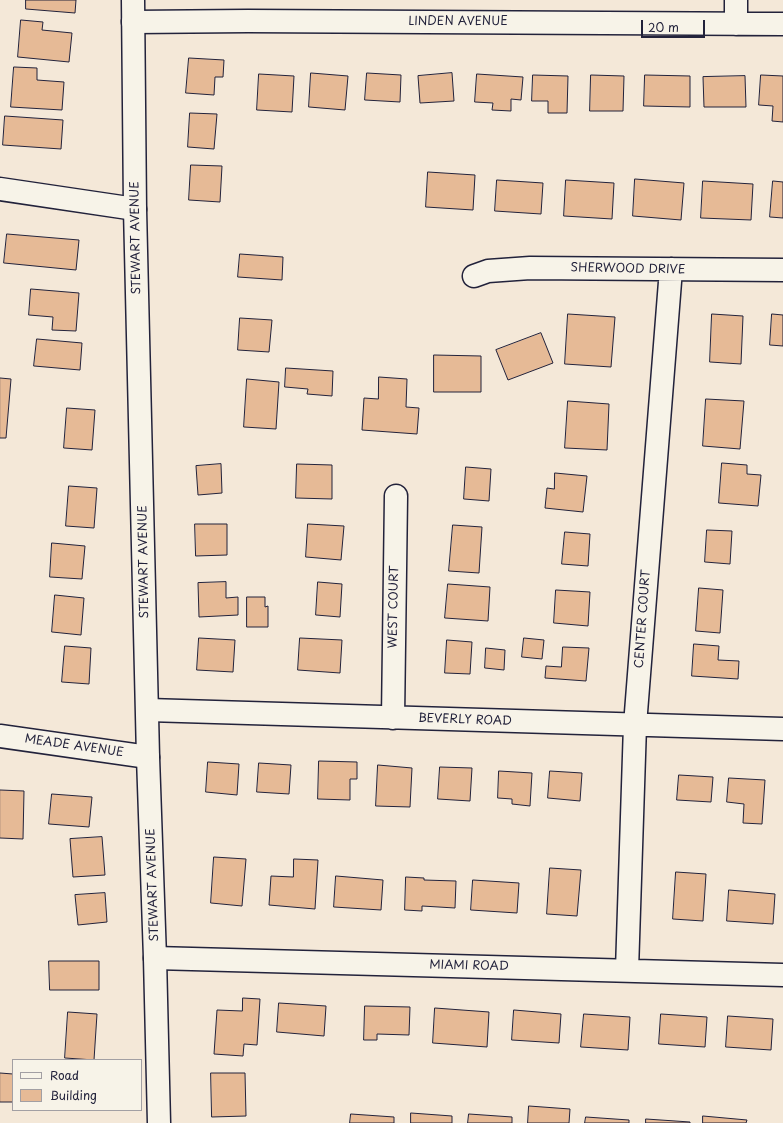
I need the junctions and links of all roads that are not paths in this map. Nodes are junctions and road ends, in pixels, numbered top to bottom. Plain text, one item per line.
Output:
1 (133, 0) edge
2 (736, 0) edge
3 (134, 22) junction
4 (736, 24) junction
5 (783, 24) edge
6 (0, 189) edge
7 (135, 209) junction
8 (671, 270) junction
9 (783, 270) edge
10 (474, 276) dead end
11 (396, 496) dead end
12 (148, 710) junction
13 (393, 718) junction
14 (635, 725) junction
15 (783, 729) edge
16 (0, 736) edge
17 (148, 757) junction
18 (155, 958) junction
19 (627, 970) junction
20 (783, 975) edge
21 (159, 1123) edge

1 - 3 street, STEWART AVENUE
2 - 4 street
3 - 4 street, LINDEN AVENUE
3 - 7 street, STEWART AVENUE
4 - 5 street, LINDEN AVENUE
6 - 7 street
7 - 12 street, STEWART AVENUE
8 - 9 street, SHERWOOD DRIVE
8 - 10 street, SHERWOOD DRIVE
8 - 14 street, CENTER COURT
11 - 13 street, WEST COURT
12 - 13 street, BEVERLY ROAD
12 - 17 street, STEWART AVENUE
13 - 14 street, BEVERLY ROAD
14 - 15 street, BEVERLY ROAD
14 - 19 street, CENTER COURT
16 - 17 street, MEADE AVENUE
17 - 18 street, STEWART AVENUE
18 - 19 street, MIAMI ROAD
18 - 21 street, STEWART AVENUE
19 - 20 street, MIAMI ROAD

